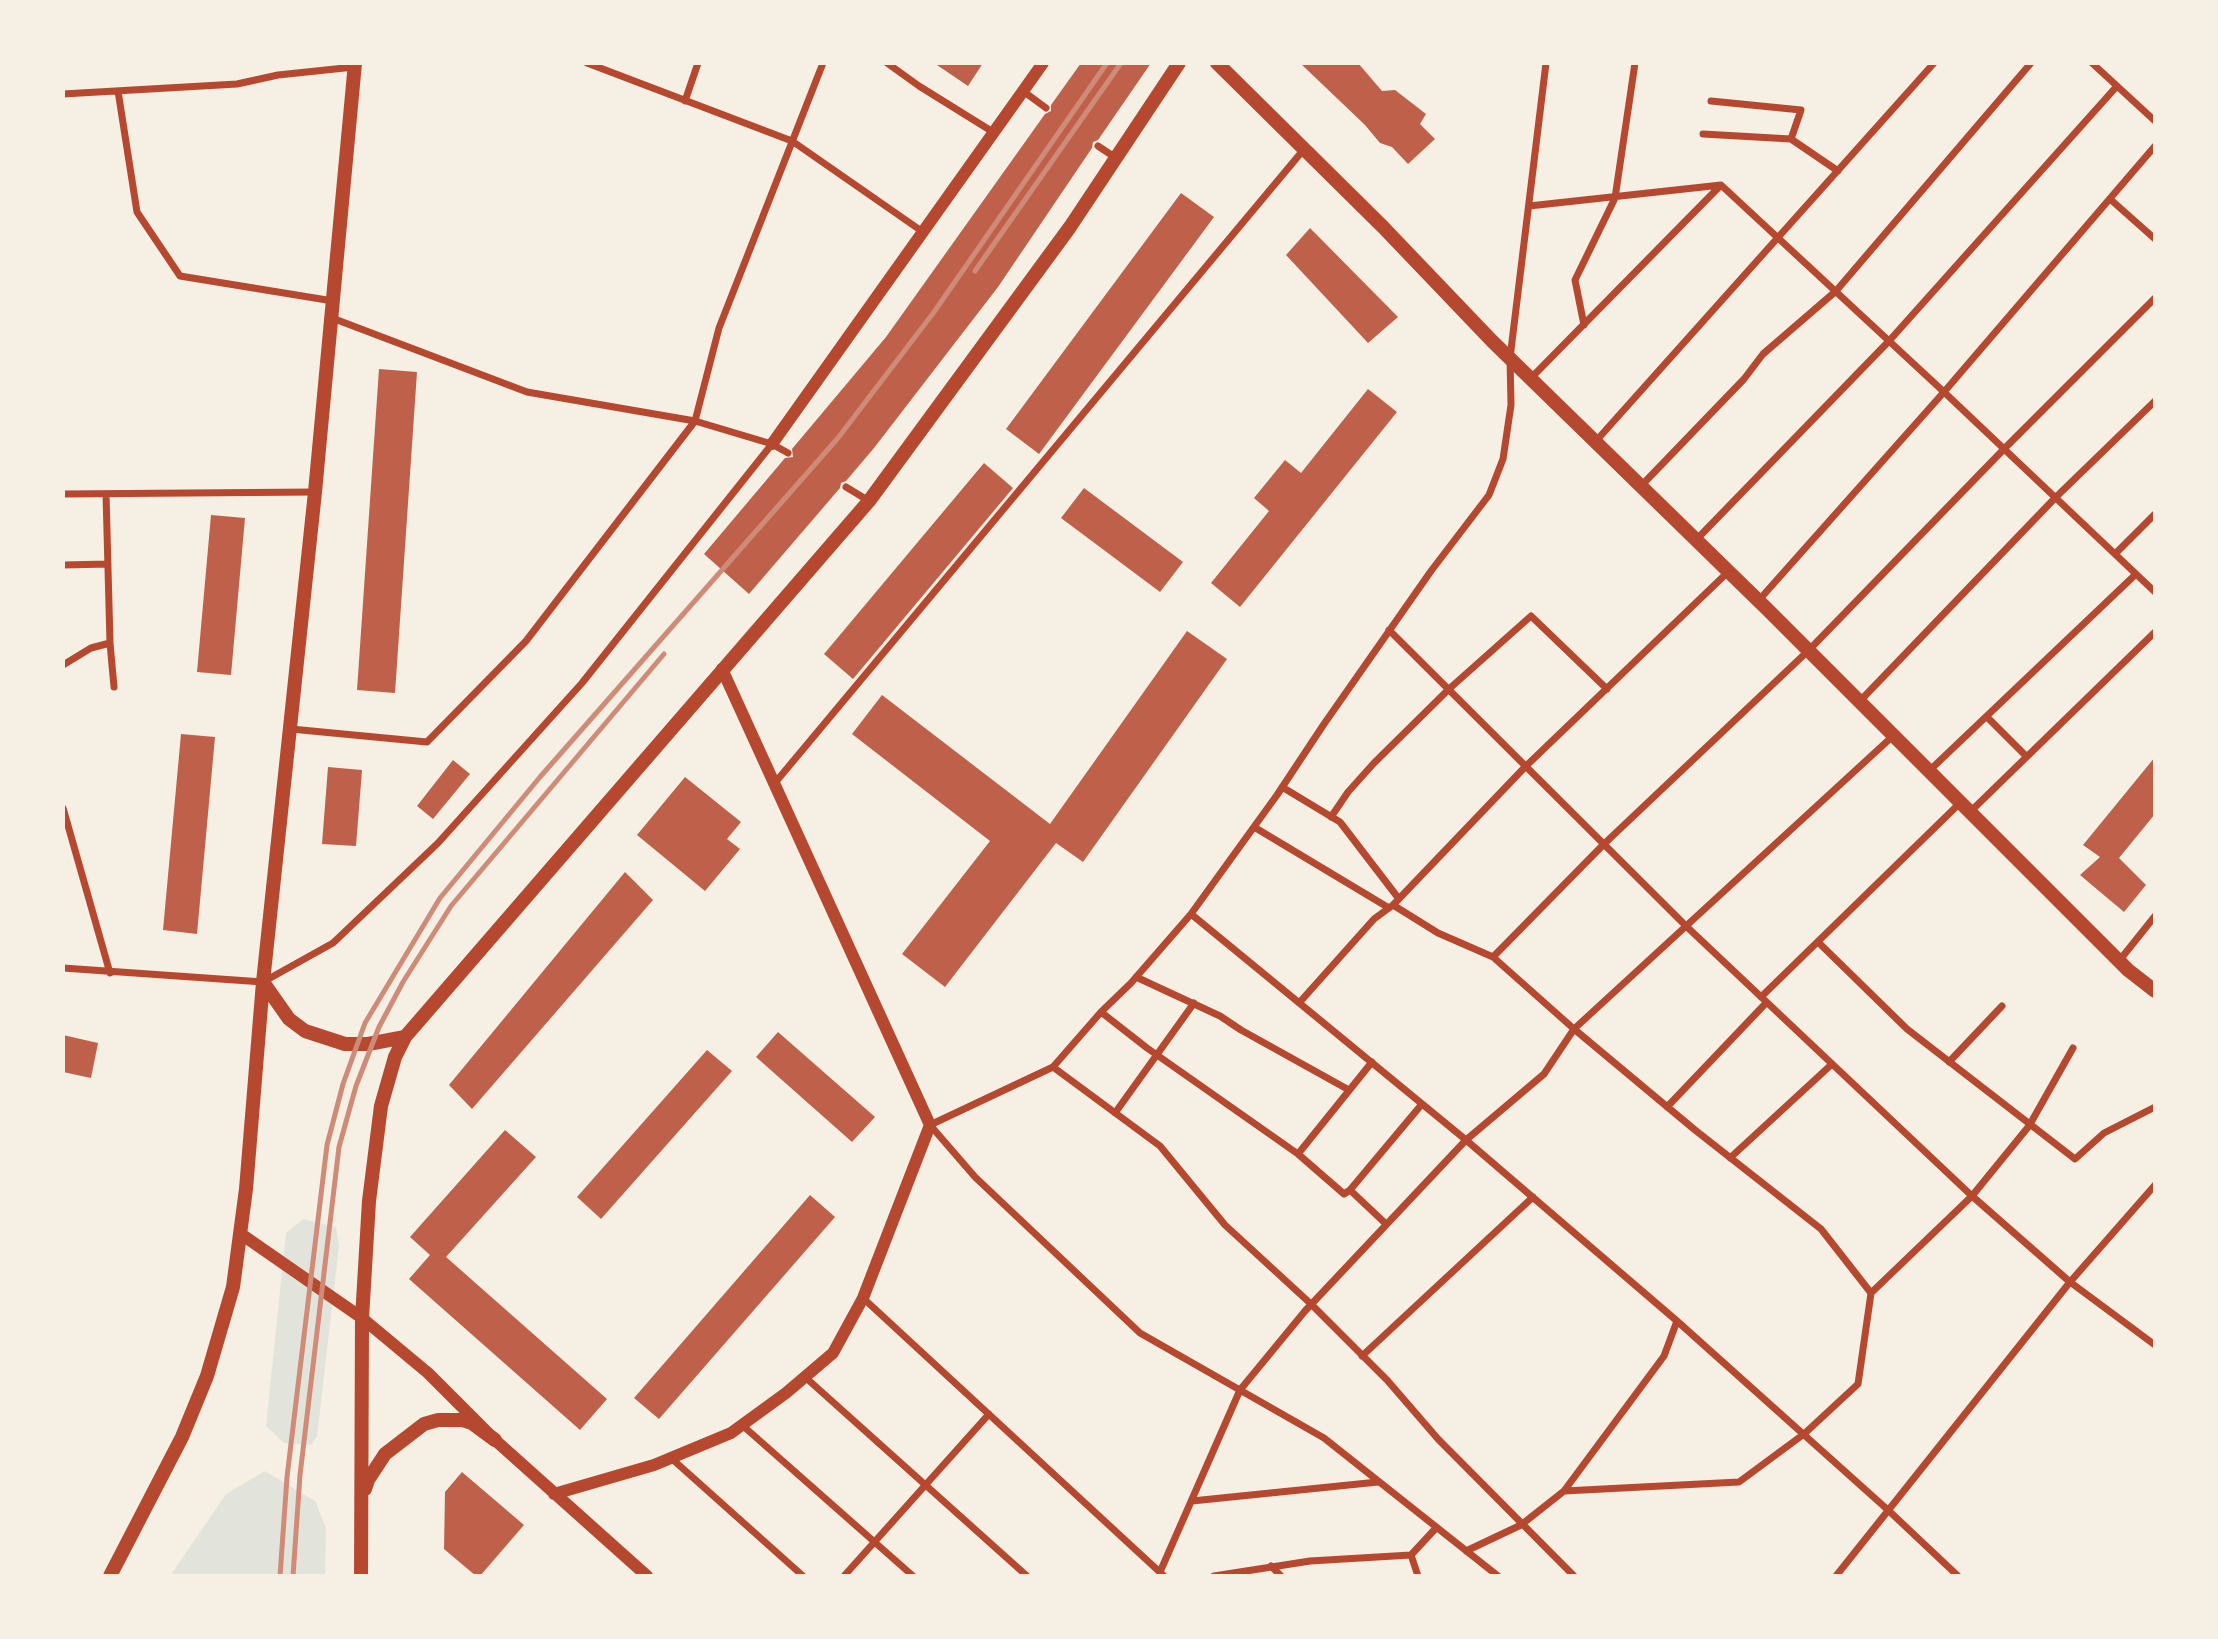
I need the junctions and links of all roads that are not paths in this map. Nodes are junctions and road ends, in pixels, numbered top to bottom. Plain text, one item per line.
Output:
1 (587, 63) edge
2 (698, 63) edge
3 (823, 63) edge
4 (887, 63) edge
5 (1043, 63) edge
6 (1180, 63) edge
7 (1217, 63) edge
8 (1546, 63) edge
9 (1635, 63) edge
10 (1934, 63) edge
11 (2031, 63) edge
12 (2092, 63) edge
13 (355, 65) edge
14 (2117, 86) junction
15 (118, 91) junction
16 (1023, 91) junction
17 (63, 94) edge
18 (685, 101) junction
19 (1711, 101) dead end
20 (1046, 108) dead end
21 (2155, 121) edge
22 (993, 132) junction
23 (1703, 134) dead end
24 (1791, 139) junction
25 (793, 141) junction
26 (1098, 146) dead end
27 (2155, 146) edge
28 (1305, 148) junction
29 (1116, 159) junction
30 (1838, 171) junction
31 (1721, 186) junction
32 (1615, 198) junction
33 (2110, 199) junction
34 (1529, 206) junction
35 (923, 232) junction
36 (1779, 239) junction
37 (2155, 239) edge
38 (1836, 291) junction
39 (2155, 298) edge
40 (334, 301) junction
41 (331, 318) junction
42 (1584, 325) junction
43 (1889, 341) junction
44 (1510, 358) junction
45 (1531, 378) junction
46 (1944, 392) junction
47 (2155, 401) edge
48 (695, 421) junction
49 (1596, 441) junction
50 (772, 444) junction
51 (2004, 449) junction
52 (788, 453) dead end
53 (1640, 486) junction
54 (846, 487) dead end
55 (315, 492) junction
56 (63, 494) edge
57 (106, 494) junction
58 (2055, 498) junction
59 (869, 501) junction
60 (2155, 514) edge
61 (1695, 540) junction
62 (2115, 554) junction
63 (108, 564) junction
64 (63, 565) edge
65 (1729, 572) junction
66 (2136, 575) junction
67 (2155, 592) edge
68 (1759, 600) junction
69 (1389, 631) junction
70 (2155, 632) edge
71 (110, 643) junction
72 (1809, 650) junction
73 (63, 665) edge
74 (722, 669) junction
75 (114, 687) dead end
76 (1449, 689) junction
77 (1607, 689) junction
78 (1860, 701) junction
79 (1987, 717) junction
80 (291, 729) junction
81 (1894, 735) junction
82 (2026, 756) junction
83 (1525, 767) junction
84 (1930, 770) junction
85 (774, 784) junction
86 (1282, 787) junction
87 (1966, 806) junction
88 (63, 808) edge
89 (1331, 817) junction
90 (1254, 828) junction
91 (1604, 845) junction
92 (1394, 904) junction
93 (1191, 914) junction
94 (2155, 916) edge
95 (1686, 926) junction
96 (1818, 942) junction
97 (1493, 957) junction
98 (2119, 961) junction
99 (63, 968) edge
100 (110, 973) junction
101 (1136, 976) junction
102 (263, 982) junction
103 (2155, 991) edge
104 (1764, 1000) junction
105 (1194, 1003) junction
106 (1299, 1003) junction
107 (2002, 1006) dead end
108 (1101, 1012) junction
109 (1574, 1029) junction
110 (405, 1037) junction
111 (2073, 1048) dead end
112 (1158, 1055) junction
113 (1372, 1062) junction
114 (1949, 1062) junction
115 (1832, 1064) junction
116 (1053, 1067) junction
117 (1349, 1090) junction
118 (1422, 1104) junction
119 (1667, 1107) junction
120 (2155, 1107) edge
121 (1115, 1113) junction
122 (930, 1125) junction
123 (2029, 1126) junction
124 (1466, 1140) junction
125 (1297, 1154) junction
126 (1730, 1158) junction
127 (2155, 1185) edge
128 (1350, 1190) junction
129 (1972, 1196) junction
130 (1533, 1197) junction
131 (1386, 1224) junction
132 (241, 1234) junction
133 (2070, 1282) junction
134 (1871, 1293) junction
135 (863, 1298) junction
136 (1311, 1304) junction
137 (362, 1318) junction
138 (1677, 1321) junction
139 (2155, 1345) edge
140 (1362, 1356) junction
141 (805, 1377) junction
142 (1240, 1390) junction
143 (989, 1414) junction
144 (742, 1425) junction
145 (1804, 1434) junction
146 (495, 1440) junction
147 (671, 1458) junction
148 (1378, 1482) junction
149 (925, 1485) junction
150 (1564, 1491) junction
151 (554, 1494) junction
152 (362, 1497) junction
153 (1192, 1501) junction
154 (1888, 1510) junction
155 (1521, 1525) junction
156 (1436, 1528) junction
157 (874, 1542) junction
158 (1466, 1551) junction
159 (1411, 1555) junction
160 (1270, 1566) junction
161 (1841, 1569) junction
162 (1162, 1574) edge
163 (1415, 1575) edge
164 (110, 1576) edge
165 (361, 1576) edge
166 (647, 1576) edge
167 (803, 1576) edge
168 (844, 1576) edge
169 (913, 1576) edge
170 (1027, 1576) edge
171 (1214, 1576) edge
172 (1281, 1576) edge
173 (1497, 1576) edge
174 (1574, 1576) edge
175 (1836, 1576) edge
176 (1847, 1576) edge
177 (1958, 1576) edge

1 - 18 street
2 - 18 street
3 - 25 street
4 - 22 street
5 - 16 street
6 - 29 main road
7 - 28 main road
8 - 34 street
9 - 32 street
10 - 30 street
11 - 38 street
12 - 14 street
13 - 15 street
13 - 40 main road
14 - 21 street
14 - 43 street
15 - 17 street
15 - 40 street
16 - 20 street
16 - 22 street
18 - 25 street
19 - 24 street
22 - 35 street
23 - 24 street
24 - 30 street
25 - 35 street
25 - 48 street
26 - 29 street
27 - 33 street
28 - 44 main road
28 - 85 street
29 - 59 main road
30 - 36 street
31 - 32 street
31 - 36 street
31 - 42 street
32 - 34 street
32 - 42 street
33 - 37 street
33 - 46 street
34 - 44 street
35 - 50 street
36 - 38 street
36 - 49 street
38 - 43 street
38 - 53 street
39 - 51 street
40 - 41 main road
41 - 48 street
41 - 55 main road
42 - 45 street
43 - 46 street
43 - 61 street
44 - 45 main road
44 - 69 street
45 - 49 main road
46 - 51 street
46 - 68 street
47 - 58 street
48 - 50 street
48 - 80 street
49 - 53 main road
50 - 52 street
50 - 102 street
51 - 58 street
51 - 72 street
53 - 61 main road
54 - 59 street
55 - 57 street
55 - 80 main road
56 - 57 street
57 - 63 street
58 - 62 street
58 - 78 street
59 - 74 main road
60 - 62 street
61 - 65 main road
62 - 66 street
63 - 64 street
63 - 71 street
65 - 68 main road
65 - 77 street
66 - 67 street
66 - 79 street
68 - 72 main road
69 - 76 street
69 - 86 street
70 - 82 street
71 - 73 street
71 - 75 street
72 - 78 main road
72 - 91 street
74 - 85 street
74 - 110 main road
76 - 77 street
76 - 83 street
76 - 89 street
77 - 83 street
78 - 81 main road
79 - 82 street
79 - 84 street
80 - 102 main road
81 - 84 main road
81 - 95 street
82 - 87 street
83 - 91 street
83 - 92 street
84 - 87 main road
85 - 122 street
86 - 89 street
86 - 90 street
87 - 96 street
87 - 98 main road
88 - 100 street
89 - 92 street
90 - 92 street
90 - 93 street
91 - 95 street
91 - 97 street
92 - 97 street
92 - 106 street
93 - 101 street
93 - 106 street
94 - 98 street
95 - 104 street
95 - 109 street
96 - 104 street
96 - 114 street
97 - 109 street
98 - 103 main road
99 - 100 street
100 - 102 street
101 - 105 street
101 - 108 street
102 - 110 main road
102 - 132 main road
104 - 115 street
104 - 119 street
105 - 112 street
105 - 117 street
106 - 113 street
107 - 114 street
108 - 112 street
108 - 116 street
109 - 119 street
109 - 124 street
110 - 137 main road
111 - 123 street
112 - 121 street
112 - 125 street
113 - 117 street
113 - 118 street
114 - 123 street
115 - 126 street
115 - 129 street
116 - 121 street
116 - 122 street
117 - 125 street
118 - 124 street
118 - 128 street
119 - 126 street
120 - 123 street
121 - 136 street
122 - 135 street
122 - 142 street
123 - 129 street
124 - 130 street
124 - 131 street
125 - 128 street
126 - 134 street
127 - 133 street
128 - 131 street
129 - 133 street
129 - 134 street
130 - 138 street
130 - 140 street
131 - 136 street
132 - 137 street
132 - 164 main road
133 - 139 street
133 - 154 street
134 - 145 street
135 - 141 street
135 - 143 street
136 - 140 street
136 - 142 street
137 - 146 street
137 - 152 main road
138 - 145 street
138 - 150 street
140 - 155 street
141 - 144 street
141 - 149 street
142 - 148 street
142 - 153 street
143 - 149 street
143 - 162 street
144 - 147 street
144 - 157 street
145 - 150 street
145 - 154 street
146 - 151 street
146 - 152 main road
147 - 151 street
147 - 167 street
148 - 153 street
148 - 156 street
149 - 157 street
149 - 170 street
150 - 155 street
151 - 166 street
152 - 165 main road
153 - 162 street
154 - 161 street
154 - 177 street
155 - 158 street
155 - 174 street
156 - 158 street
156 - 159 street
157 - 168 street
157 - 169 street
158 - 173 street
159 - 160 street
159 - 163 street
160 - 171 street
160 - 172 street
161 - 175 street
161 - 176 street

